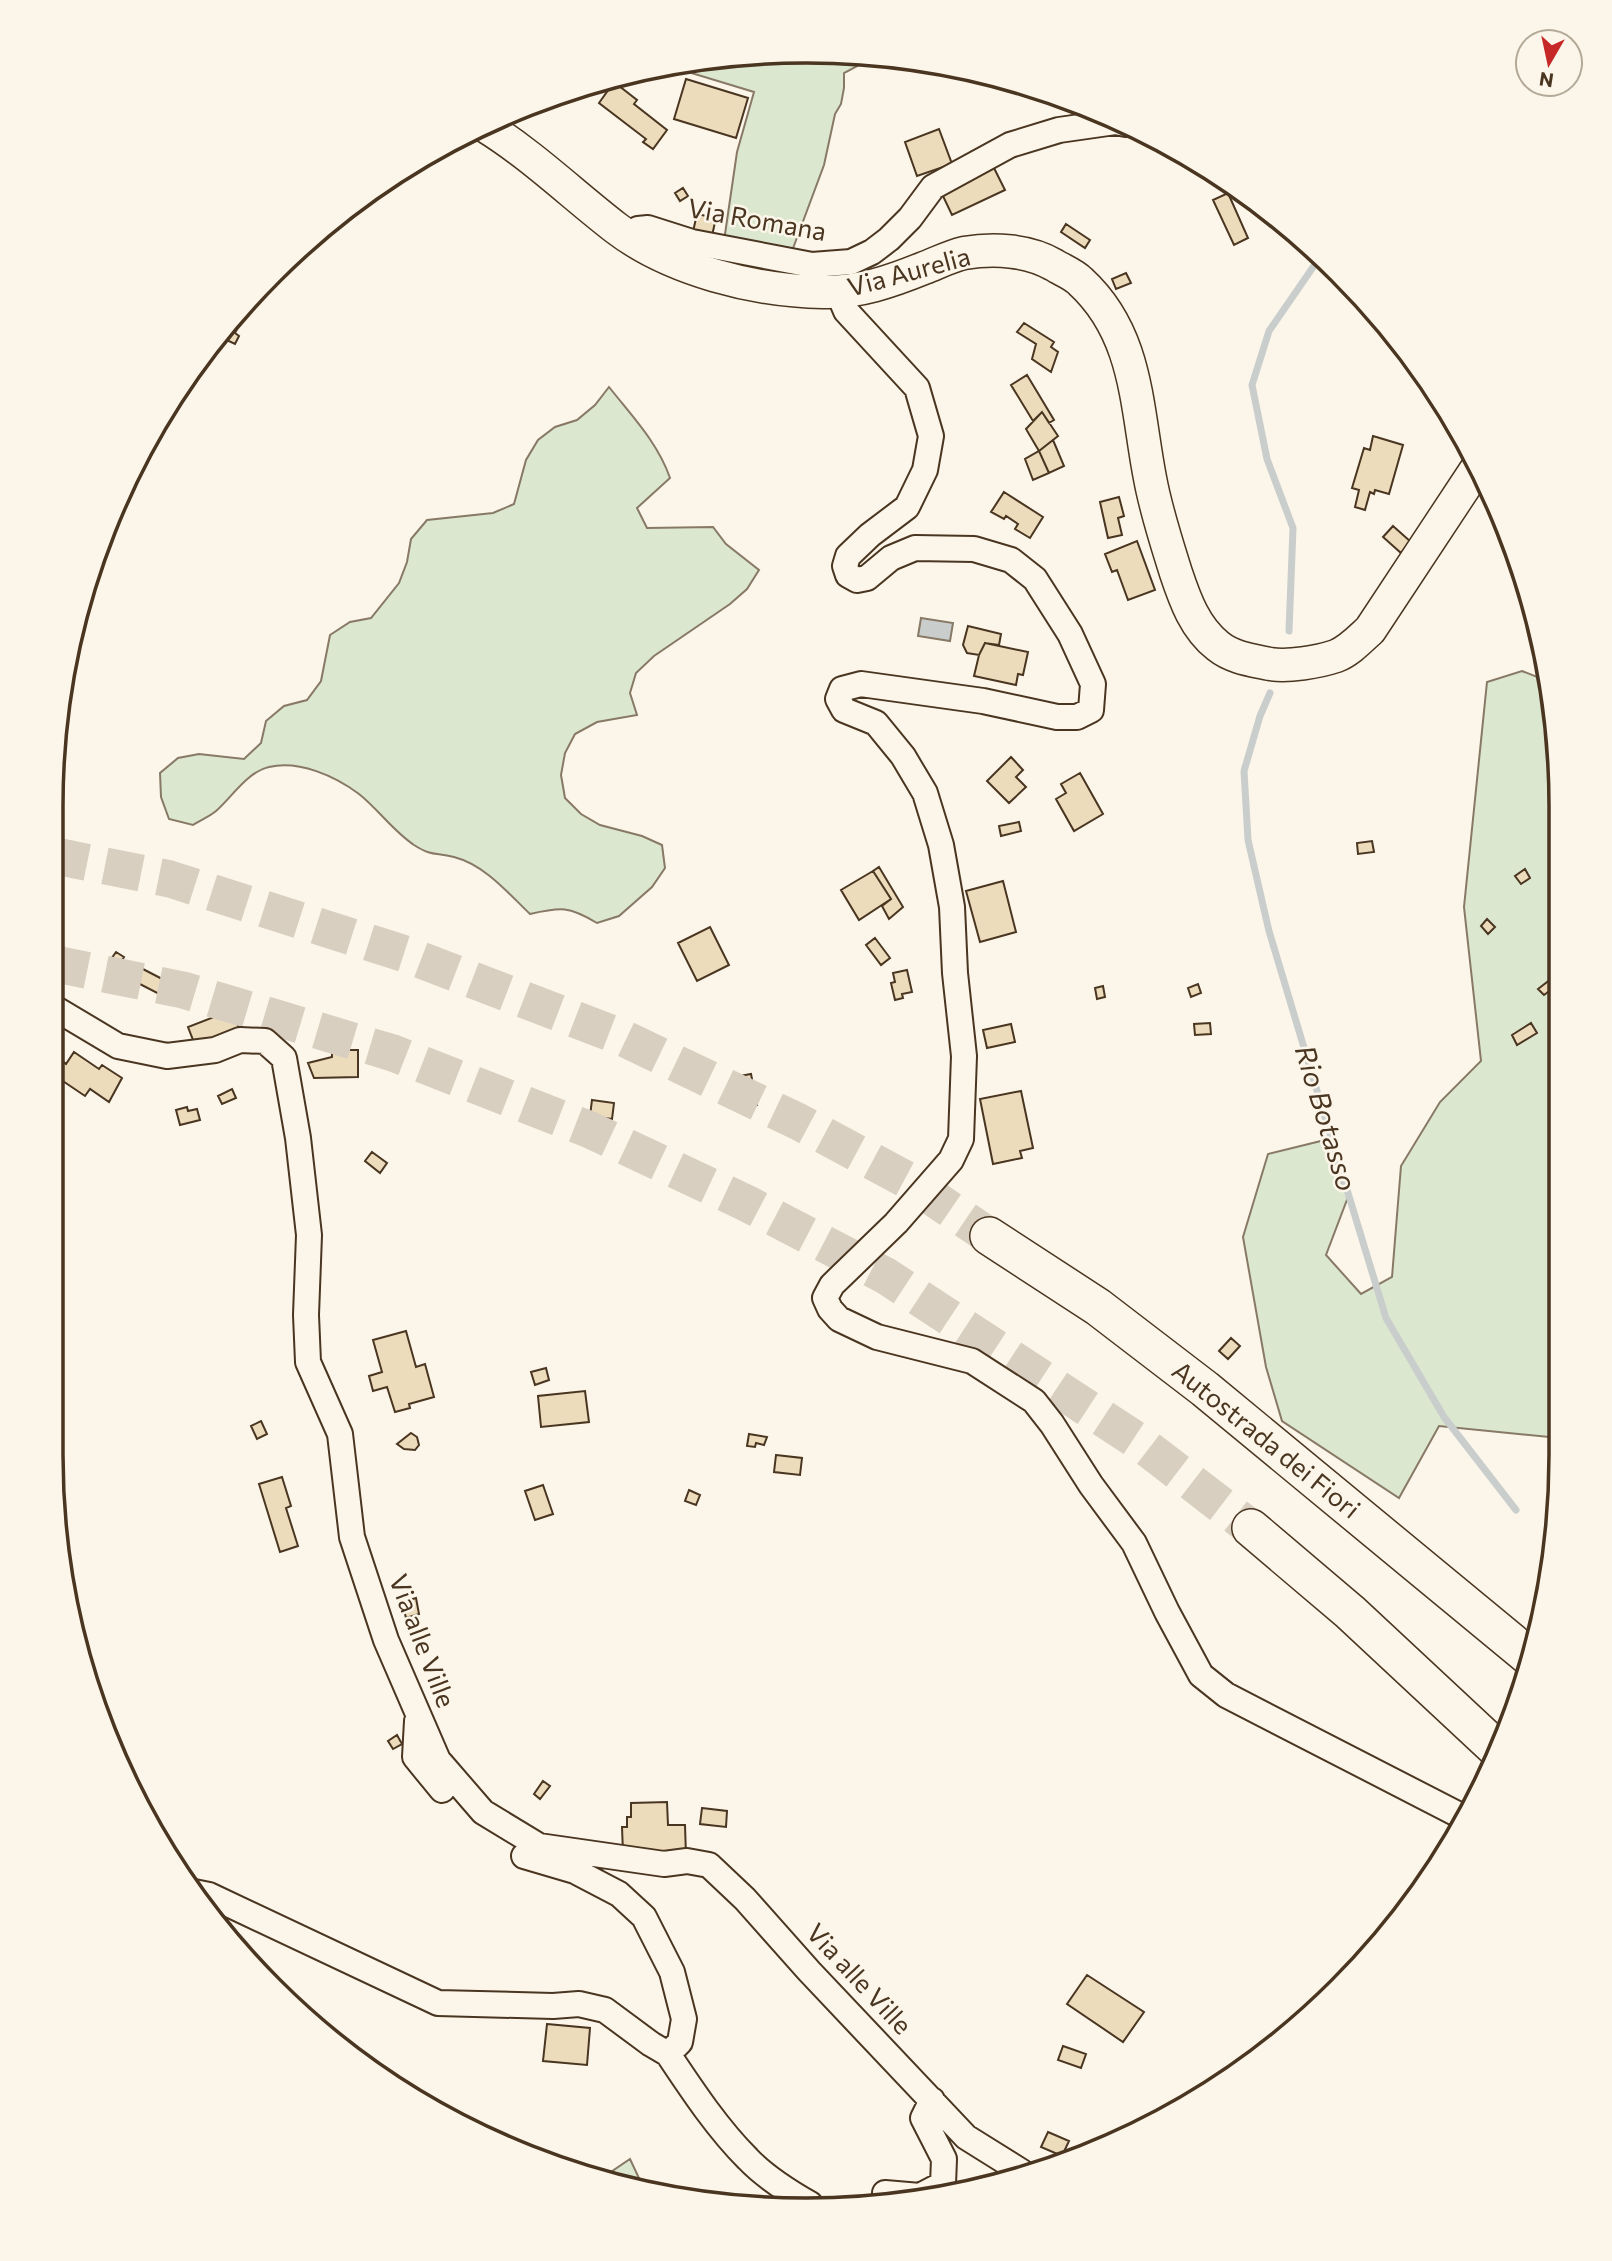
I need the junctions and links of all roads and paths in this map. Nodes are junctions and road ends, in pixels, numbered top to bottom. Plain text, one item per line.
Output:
1 (1099, 124) edge
2 (494, 132) edge
3 (631, 237) junction
4 (838, 292) junction
5 (1472, 476) edge
6 (63, 1013) edge
7 (989, 1236) tunnel mouth
8 (1251, 1528) tunnel mouth
9 (1523, 1651) edge
10 (417, 1713) junction
11 (1490, 1743) edge
12 (1456, 1813) edge
13 (208, 1895) edge
14 (668, 2054) junction
15 (932, 2100) junction
16 (1015, 2168) edge
17 (939, 2186) edge
18 (799, 2198) edge

1 - 3 street, Via Romana
2 - 3 main road, Via Aurelia
3 - 4 main road, Via Aurelia
4 - 5 main road, Via Aurelia
4 - 12 street
6 - 10 street, Via alle Ville
7 - 9 highway, Autostrada dei Fiori
8 - 11 highway
10 - 14 street
10 - 15 street, Via alle Ville
13 - 14 street
14 - 18 street
15 - 16 street, Via alle Ville
15 - 17 street

